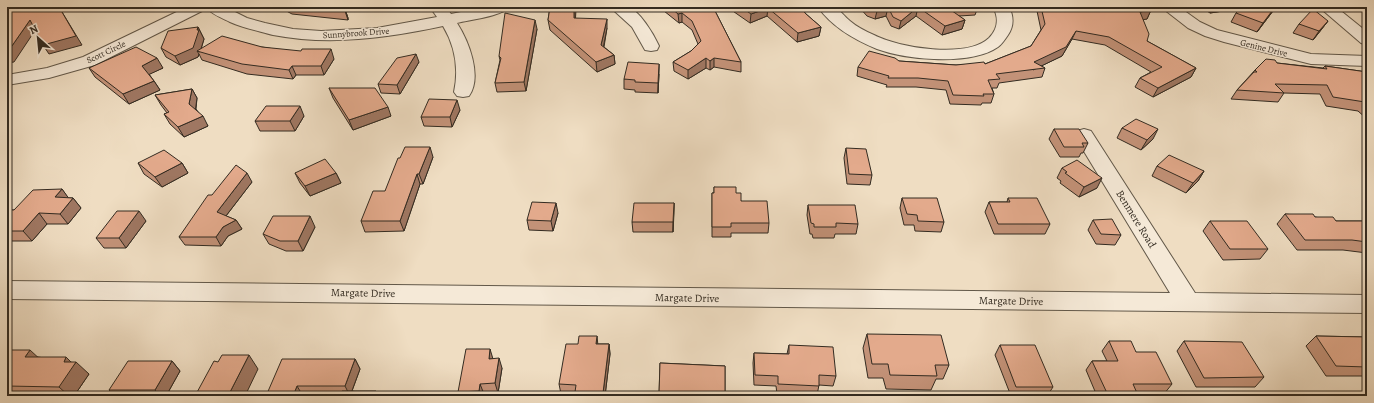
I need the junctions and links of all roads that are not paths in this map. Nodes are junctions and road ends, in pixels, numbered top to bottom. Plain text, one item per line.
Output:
1 (199, 7) edge
2 (214, 7) edge
3 (501, 7) edge
4 (618, 7) edge
5 (826, 7) edge
6 (1001, 7) edge
7 (1169, 7) edge
8 (1328, 7) edge
9 (443, 14) edge
10 (1367, 40) edge
11 (651, 46) dead end
12 (1367, 61) edge
13 (7, 80) edge
14 (464, 92) dead end
15 (1084, 135) edge
16 (7, 290) edge
17 (1188, 302) junction
18 (1367, 304) edge

1 - 13 street, Scott Circle
2 - 9 street, Sunnybrook Drive
3 - 9 street, Sunnybrook Drive
4 - 11 street
5 - 6 street
7 - 12 street, Genine Drive
8 - 10 street
9 - 14 street
15 - 17 street, Benmere Road
16 - 17 street, Margate Drive
17 - 18 street, Margate Drive

